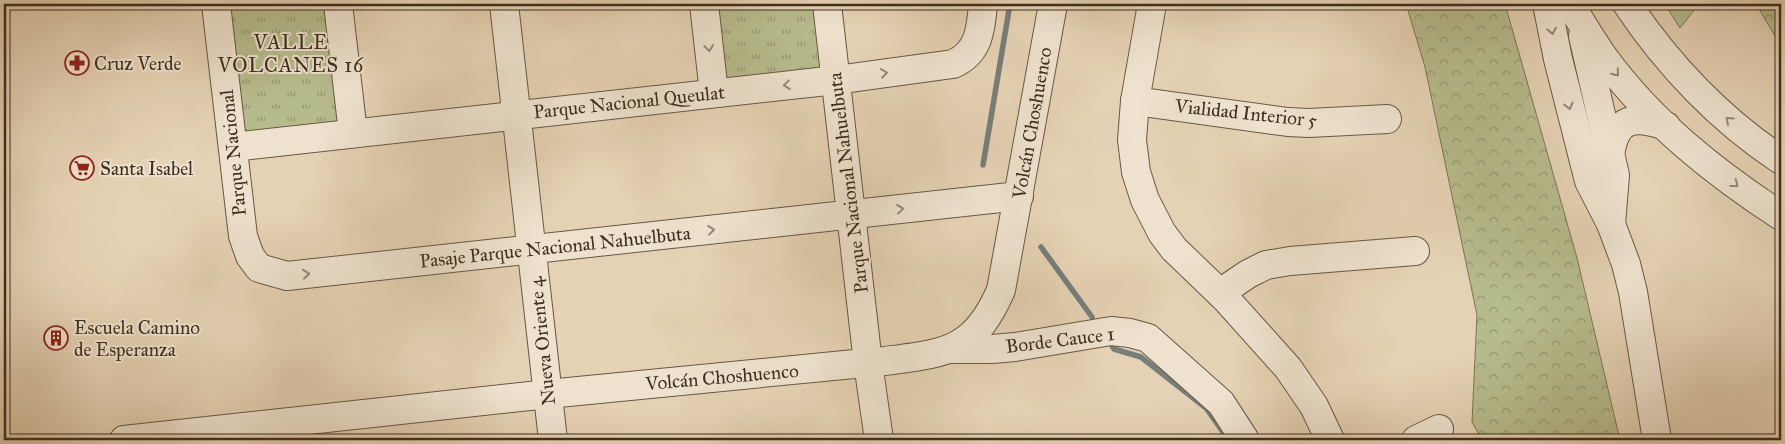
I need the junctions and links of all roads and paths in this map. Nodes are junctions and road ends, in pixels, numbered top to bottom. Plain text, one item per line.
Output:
1 (216, 4) edge
2 (338, 4) edge
3 (504, 4) edge
4 (704, 4) edge
5 (827, 4) edge
6 (983, 4) edge
7 (1053, 4) edge
8 (1547, 4) edge
9 (1627, 4) edge
10 (1148, 5) edge
11 (1574, 9) edge
12 (836, 80) junction
13 (714, 93) junction
14 (1136, 101) junction
15 (517, 115) junction
16 (1387, 119) dead end
17 (1666, 126) junction
18 (353, 133) junction
19 (233, 146) junction
20 (1610, 155) junction
21 (1781, 160) edge
22 (1019, 196) junction
23 (852, 214) junction
24 (1781, 216) edge
25 (1611, 224) junction
26 (532, 250) junction
27 (1415, 251) dead end
28 (259, 268) joint
29 (1220, 293) junction
30 (950, 350) junction
31 (868, 363) junction
32 (548, 394) junction
33 (172, 438) edge
34 (124, 440) edge
35 (554, 440) edge
36 (879, 440) edge
37 (1245, 440) edge
38 (1330, 440) edge
39 (1657, 440) edge

1 - 19 street, Parque Nacional
2 - 18 street
3 - 15 street, Nueva Oriente 4
4 -> 13 street
5 - 12 street, Parque Nacional Nahuelbuta
12 -> 6 street, Parque Nacional Queulat
7 - 22 street, Volcán Choshuenco
8 -> 25 street
21 -> 9 street
10 - 14 street
11 -> 17 street
11 - 20 street
12 -> 13 street, Parque Nacional Queulat
12 - 23 street, Parque Nacional Nahuelbuta
13 - 15 street, Parque Nacional Queulat
14 - 16 street, Vialidad Interior 5
14 - 29 street
15 - 18 street, Parque Nacional Queulat
15 - 26 street, Nueva Oriente 4
17 - 20 street
17 -> 24 street
18 - 19 street, Parque Nacional Queulat
19 - 28 street, Parque Nacional
20 - 25 street
23 -> 22 street, Pasaje Parque Nacional Nahuelbuta
22 - 30 street, Volcán Choshuenco
26 -> 23 street, Pasaje Parque Nacional Nahuelbuta
23 - 31 street, Parque Nacional Nahuelbuta
25 - 39 street
28 -> 26 street, Pasaje Parque Nacional Nahuelbuta
26 - 32 street, Nueva Oriente 4
27 - 29 street
29 - 38 street
30 - 31 street, Volcán Choshuenco
30 - 37 street, Borde Cauce 1
31 - 32 street, Volcán Choshuenco
31 - 36 street, Parque Nacional Nahuelbuta
32 - 33 street, Volcán Choshuenco
32 - 35 street, Nueva Oriente 4
33 - 34 street, Volcán Choshuenco

